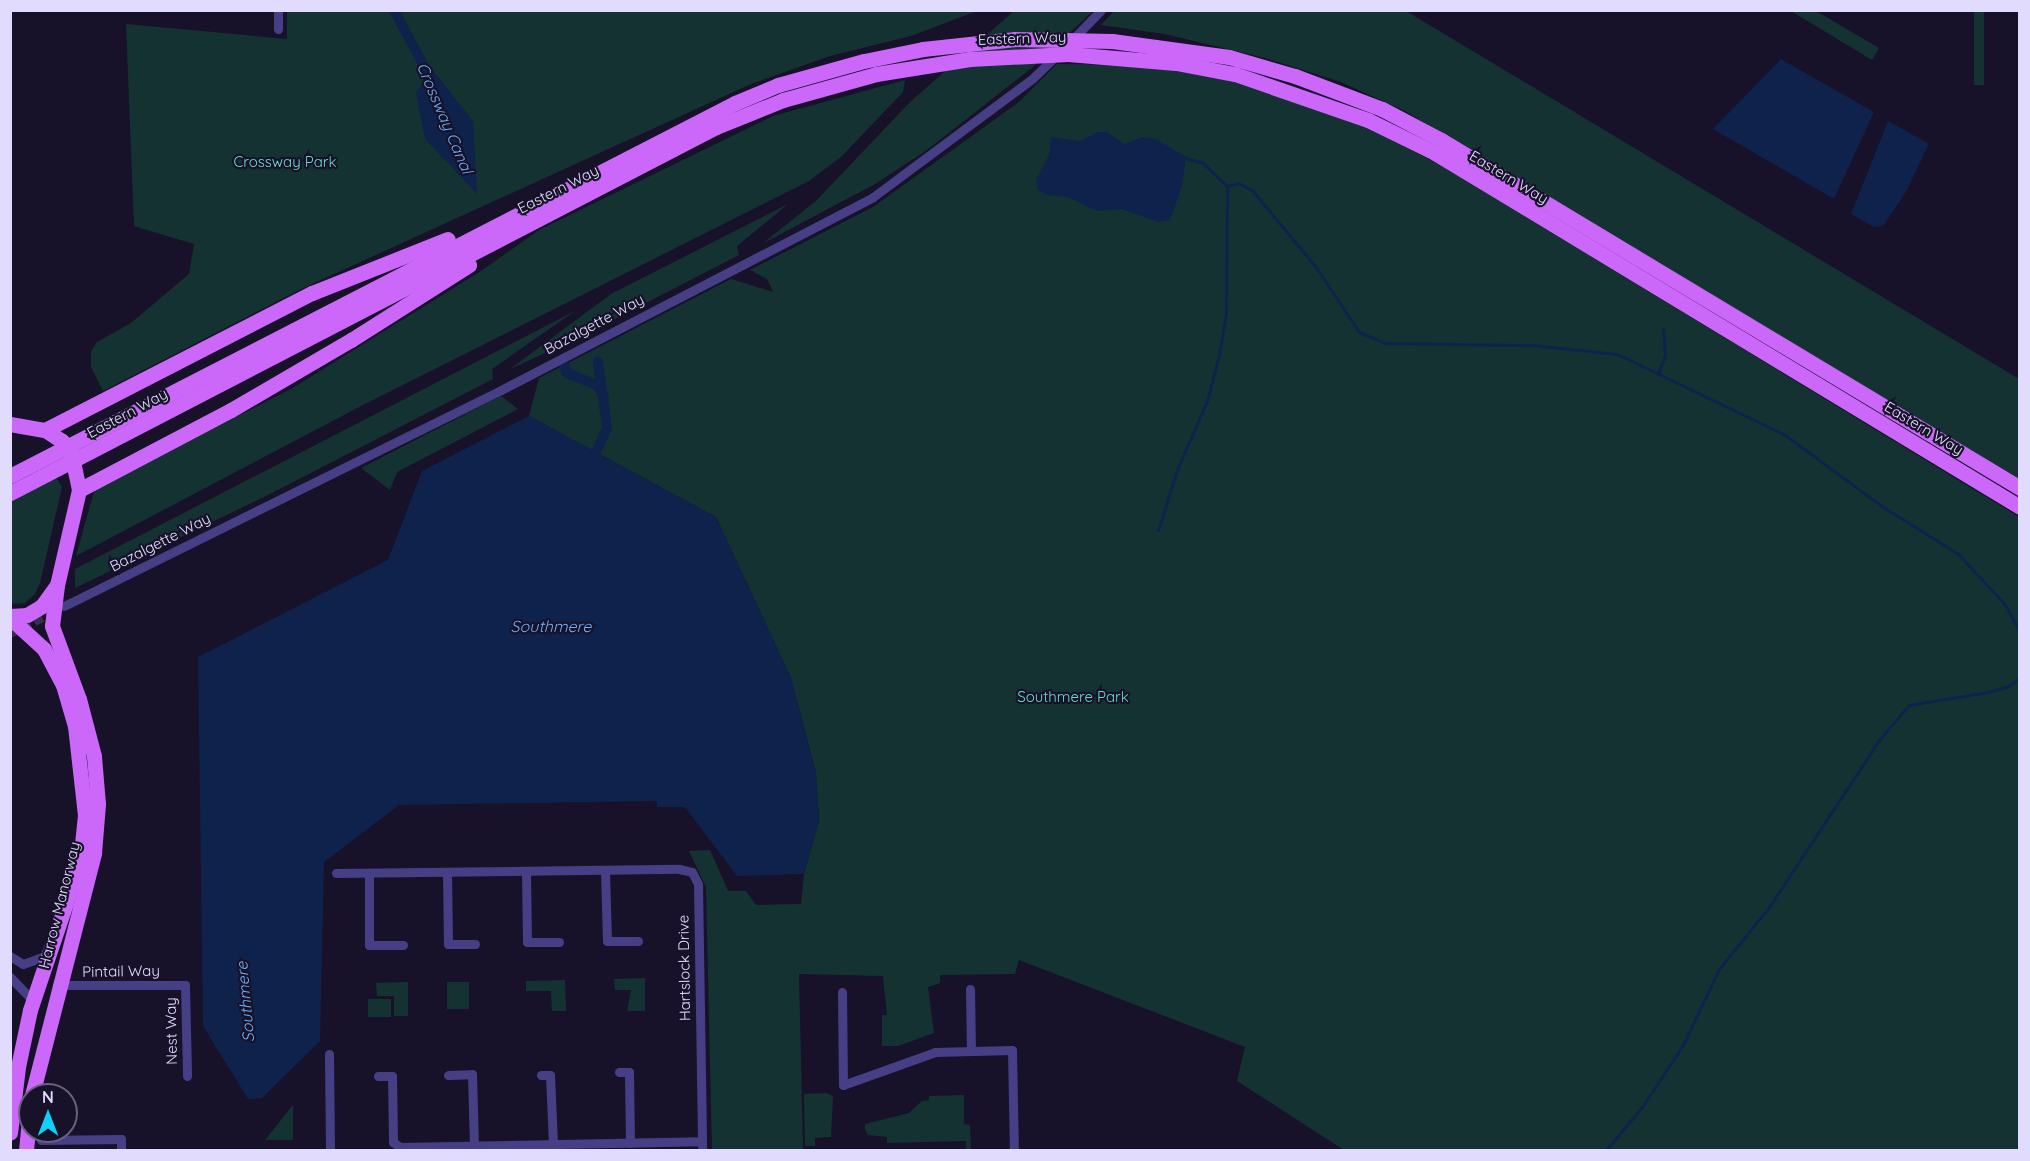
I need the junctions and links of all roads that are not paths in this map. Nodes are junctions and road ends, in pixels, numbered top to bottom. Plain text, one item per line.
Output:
1 (278, 10) edge
2 (1101, 10) edge
3 (278, 29) dead end
4 (515, 213) junction
5 (524, 227) junction
6 (10, 424) edge
7 (45, 430) junction
8 (10, 476) edge
9 (2019, 488) edge
10 (79, 490) junction
11 (10, 493) edge
12 (2019, 507) edge
13 (57, 585) junction
14 (64, 606) tunnel mouth
15 (10, 617) edge
16 (605, 870) junction
17 (526, 871) junction
18 (447, 872) junction
19 (336, 873) dead end
20 (369, 873) junction
21 (64, 939) junction
22 (638, 941) dead end
23 (559, 942) dead end
24 (475, 944) dead end
25 (403, 945) dead end
26 (50, 955) junction
27 (10, 956) edge
28 (10, 977) edge
29 (57, 985) junction
30 (185, 985) joint
31 (970, 989) dead end
32 (842, 992) dead end
33 (33, 1001) junction
34 (971, 1051) junction
35 (329, 1054) dead end
36 (619, 1072) dead end
37 (448, 1075) dead end
38 (541, 1075) dead end
39 (187, 1076) dead end
40 (378, 1076) dead end
41 (35, 1083) edge
42 (10, 1133) edge
43 (78, 1140) edge
44 (630, 1143) junction
45 (553, 1144) junction
46 (474, 1146) junction
47 (702, 1146) edge
48 (122, 1150) edge
49 (330, 1150) edge
50 (1014, 1150) edge

1 - 3 street
2 - 14 street, Bazalgette Way
4 - 7 main road
4 - 8 main road, Eastern Way
4 - 9 main road, Eastern Way
5 - 10 main road
5 - 11 main road, Eastern Way
5 - 12 main road, Eastern Way
6 - 7 main road
7 - 10 main road
10 - 13 main road, Harrow Manorway
13 - 15 main road
13 - 21 main road, Harrow Manorway
15 - 21 main road, Harrow Manorway
16 - 17 street, Hartslock Drive
16 - 22 street
16 - 47 street, Hartslock Drive
17 - 18 street, Hartslock Drive
17 - 23 street
18 - 20 street, Hartslock Drive
18 - 24 street
19 - 20 street, Hartslock Drive
20 - 25 street
21 - 26 main road, Harrow Manorway
21 - 29 main road, Harrow Manorway
26 - 27 street, Harrow Manorway
26 - 33 main road, Harrow Manorway
28 - 33 street
29 - 30 street, Pintail Way
29 - 41 main road, Harrow Manorway
30 - 39 street, Nest Way
31 - 34 street
32 - 34 street
33 - 42 main road, Harrow Manorway
34 - 50 street
35 - 49 street
36 - 44 street
37 - 46 street
38 - 45 street
40 - 46 street
43 - 48 street
44 - 45 street
44 - 47 street
45 - 46 street

